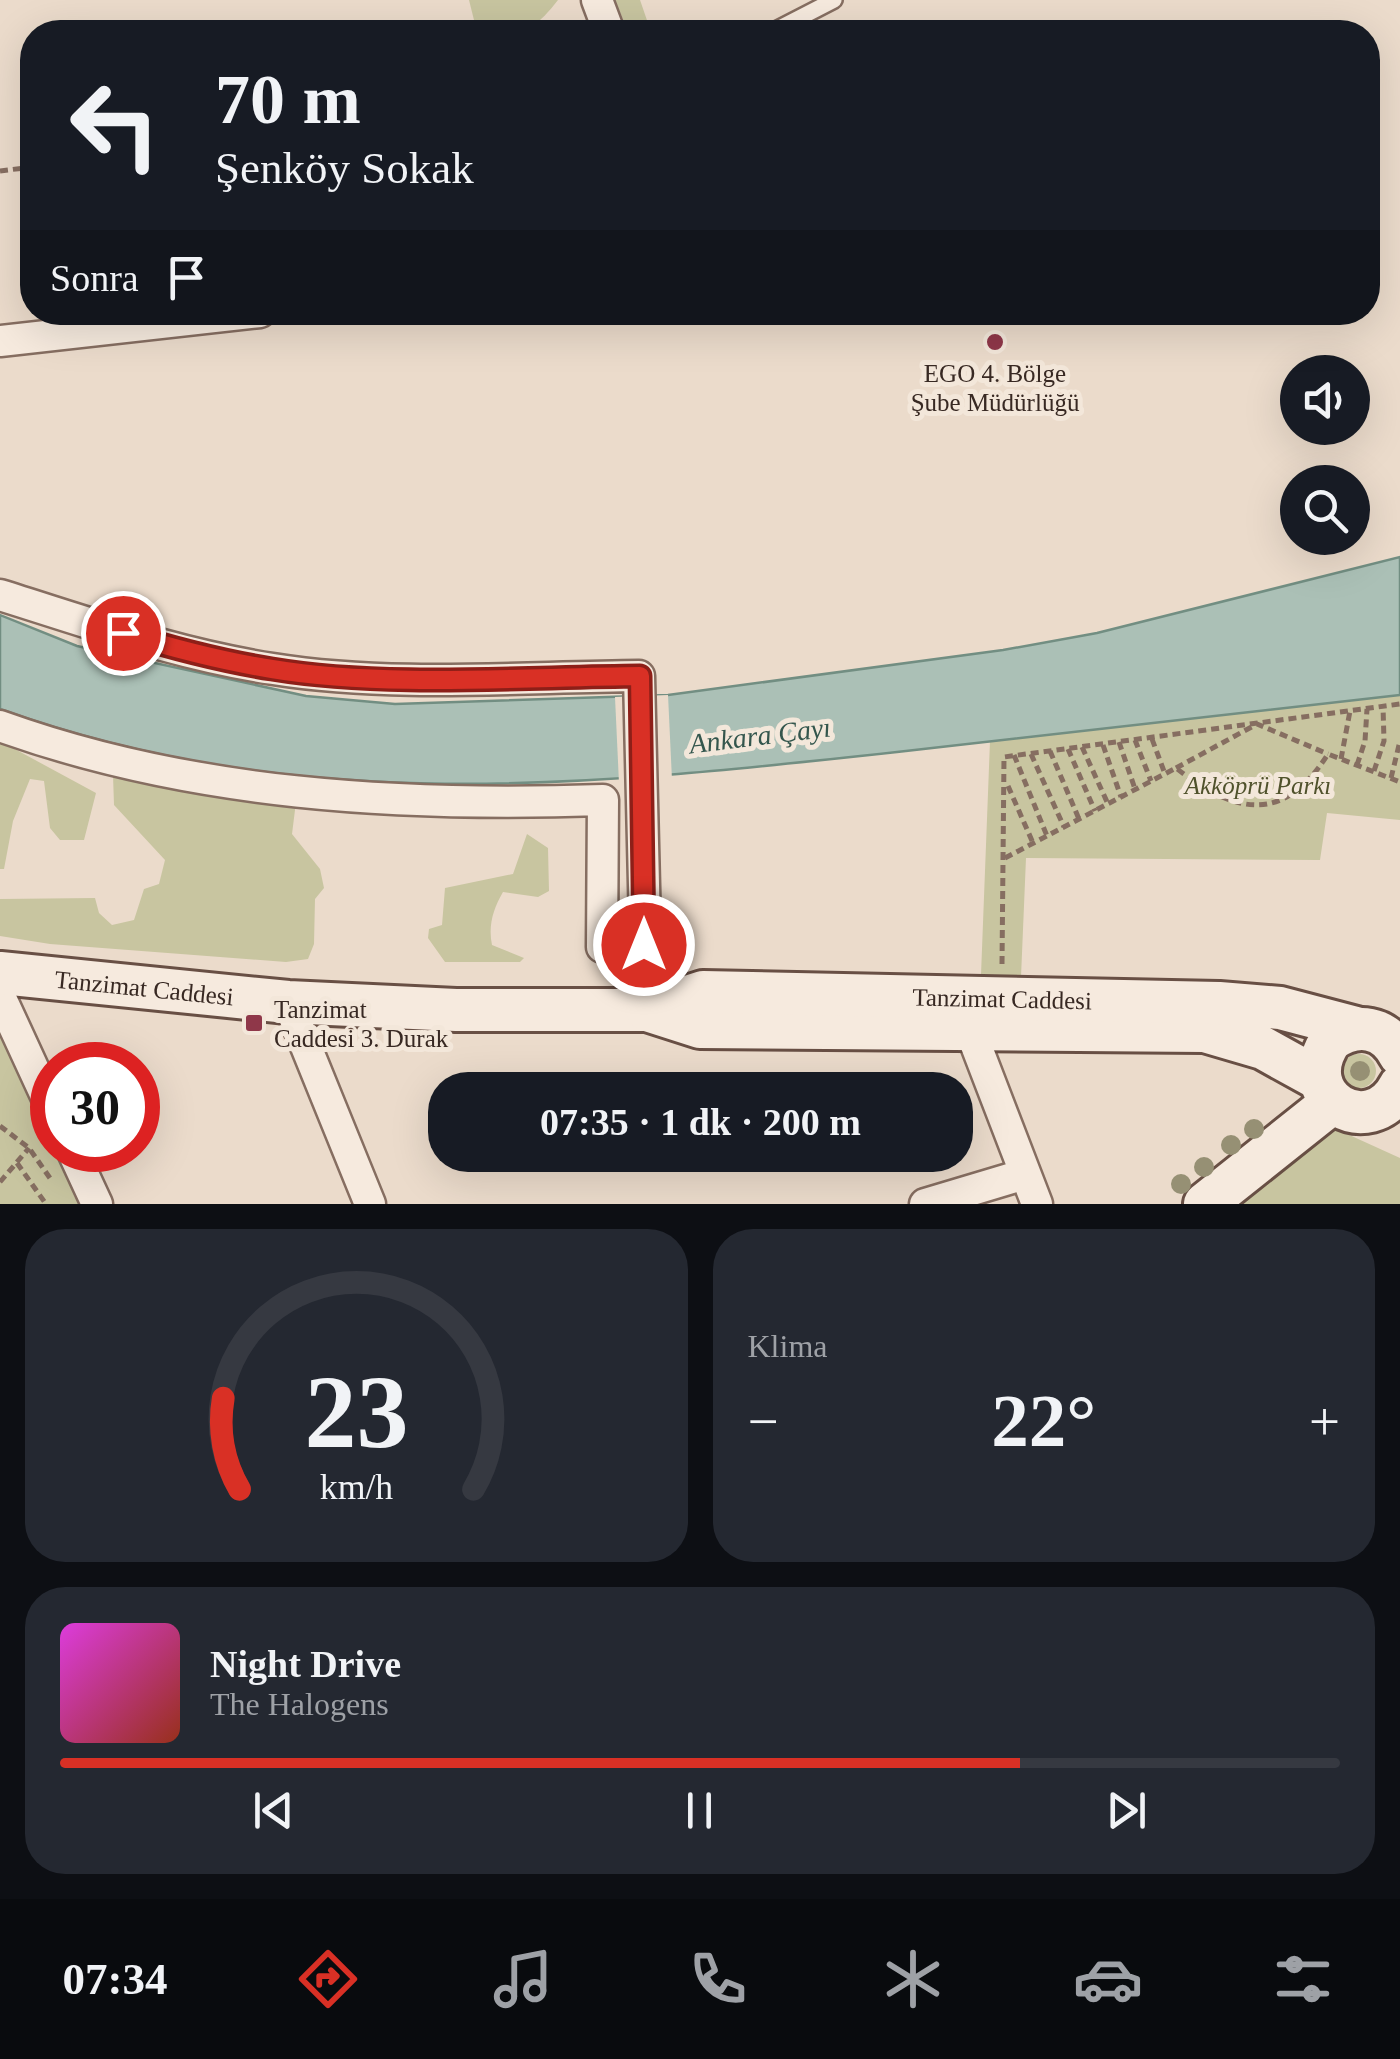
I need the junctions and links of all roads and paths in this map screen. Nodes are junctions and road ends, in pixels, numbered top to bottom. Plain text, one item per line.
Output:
1 (834, 0) edge
2 (805, 6) edge
3 (143, 325) edge
4 (0, 341) edge
5 (0, 595) edge
6 (1400, 704) edge
7 (1383, 706) junction
8 (1367, 708) junction
9 (1350, 711) junction
10 (1258, 724) junction
11 (0, 726) edge
12 (1152, 738) junction
13 (1134, 740) junction
14 (1400, 741) edge
15 (1119, 742) junction
16 (1103, 744) junction
17 (1082, 747) junction
18 (1068, 749) junction
19 (1050, 751) junction
20 (1031, 754) junction
21 (1328, 754) junction
22 (1014, 755) junction
23 (1340, 759) junction
24 (1358, 765) junction
25 (1176, 768) junction
26 (1374, 771) junction
27 (1165, 774) junction
28 (1391, 778) junction
29 (1006, 781) junction
30 (1151, 781) junction
31 (1400, 782) edge
32 (1135, 790) junction
33 (1120, 797) junction
34 (1108, 804) junction
35 (1095, 810) junction
36 (1080, 819) junction
37 (1064, 827) junction
38 (1047, 836) junction
39 (1033, 843) junction
40 (1005, 858) junction
41 (644, 945) junction
42 (0, 973) edge
43 (0, 996) edge
44 (1001, 998) junction
45 (288, 1002) junction
46 (647, 1010) junction
47 (969, 1028) junction
48 (1391, 1059) edge
49 (30, 1061) edge
50 (1326, 1091) junction
51 (0, 1126) edge
52 (29, 1148) junction
53 (17, 1163) junction
54 (82, 1172) edge
55 (1022, 1175) junction
56 (0, 1182) edge
57 (57, 1191) dead end
58 (361, 1201) edge
59 (46, 1204) edge
60 (97, 1204) edge
61 (925, 1204) edge
62 (1037, 1204) edge
63 (1205, 1204) edge

1 - 2 lane
3 - 4 street
5 - 41 street
6 - 7 path
7 - 8 path
7 - 26 path
8 - 9 path
8 - 24 path
9 - 10 path
9 - 23 path
10 - 12 path
10 - 21 path
10 - 25 path
11 - 41 street
12 - 13 path
12 - 27 path
13 - 15 path
13 - 30 path
14 - 28 path
15 - 16 path
15 - 32 path
16 - 17 path
16 - 33 path
17 - 18 path
17 - 34 path
18 - 19 path
18 - 35 path
19 - 20 path
19 - 36 path
20 - 22 path
20 - 37 path
21 - 23 path
21 - 25 path
22 - 29 path
22 - 38 path
23 - 24 path
24 - 26 path
25 - 27 path
26 - 28 path
27 - 30 path
28 - 31 path
29 - 39 path
29 - 40 path
30 - 32 path
32 - 33 path
33 - 34 path
34 - 35 path
35 - 36 path
36 - 37 path
37 - 38 path
38 - 39 path
39 - 40 path
40 - 44 path
41 - 46 street
42 - 45 main road, Tanzimat Caddesi
43 - 49 street
44 - 46 main road, Tanzimat Caddesi
44 - 48 main road, Tanzimat Caddesi
45 - 46 main road, Tanzimat Caddesi
45 - 58 street
46 - 47 main road, Tanzimat Caddesi
47 - 50 main road, Tanzimat Caddesi
47 - 55 street
48 - 50 main road
48 - 50 main road
50 - 63 main road
51 - 52 path
52 - 53 path
52 - 57 path
53 - 56 path
53 - 59 path
54 - 60 street
55 - 61 street
55 - 62 street

